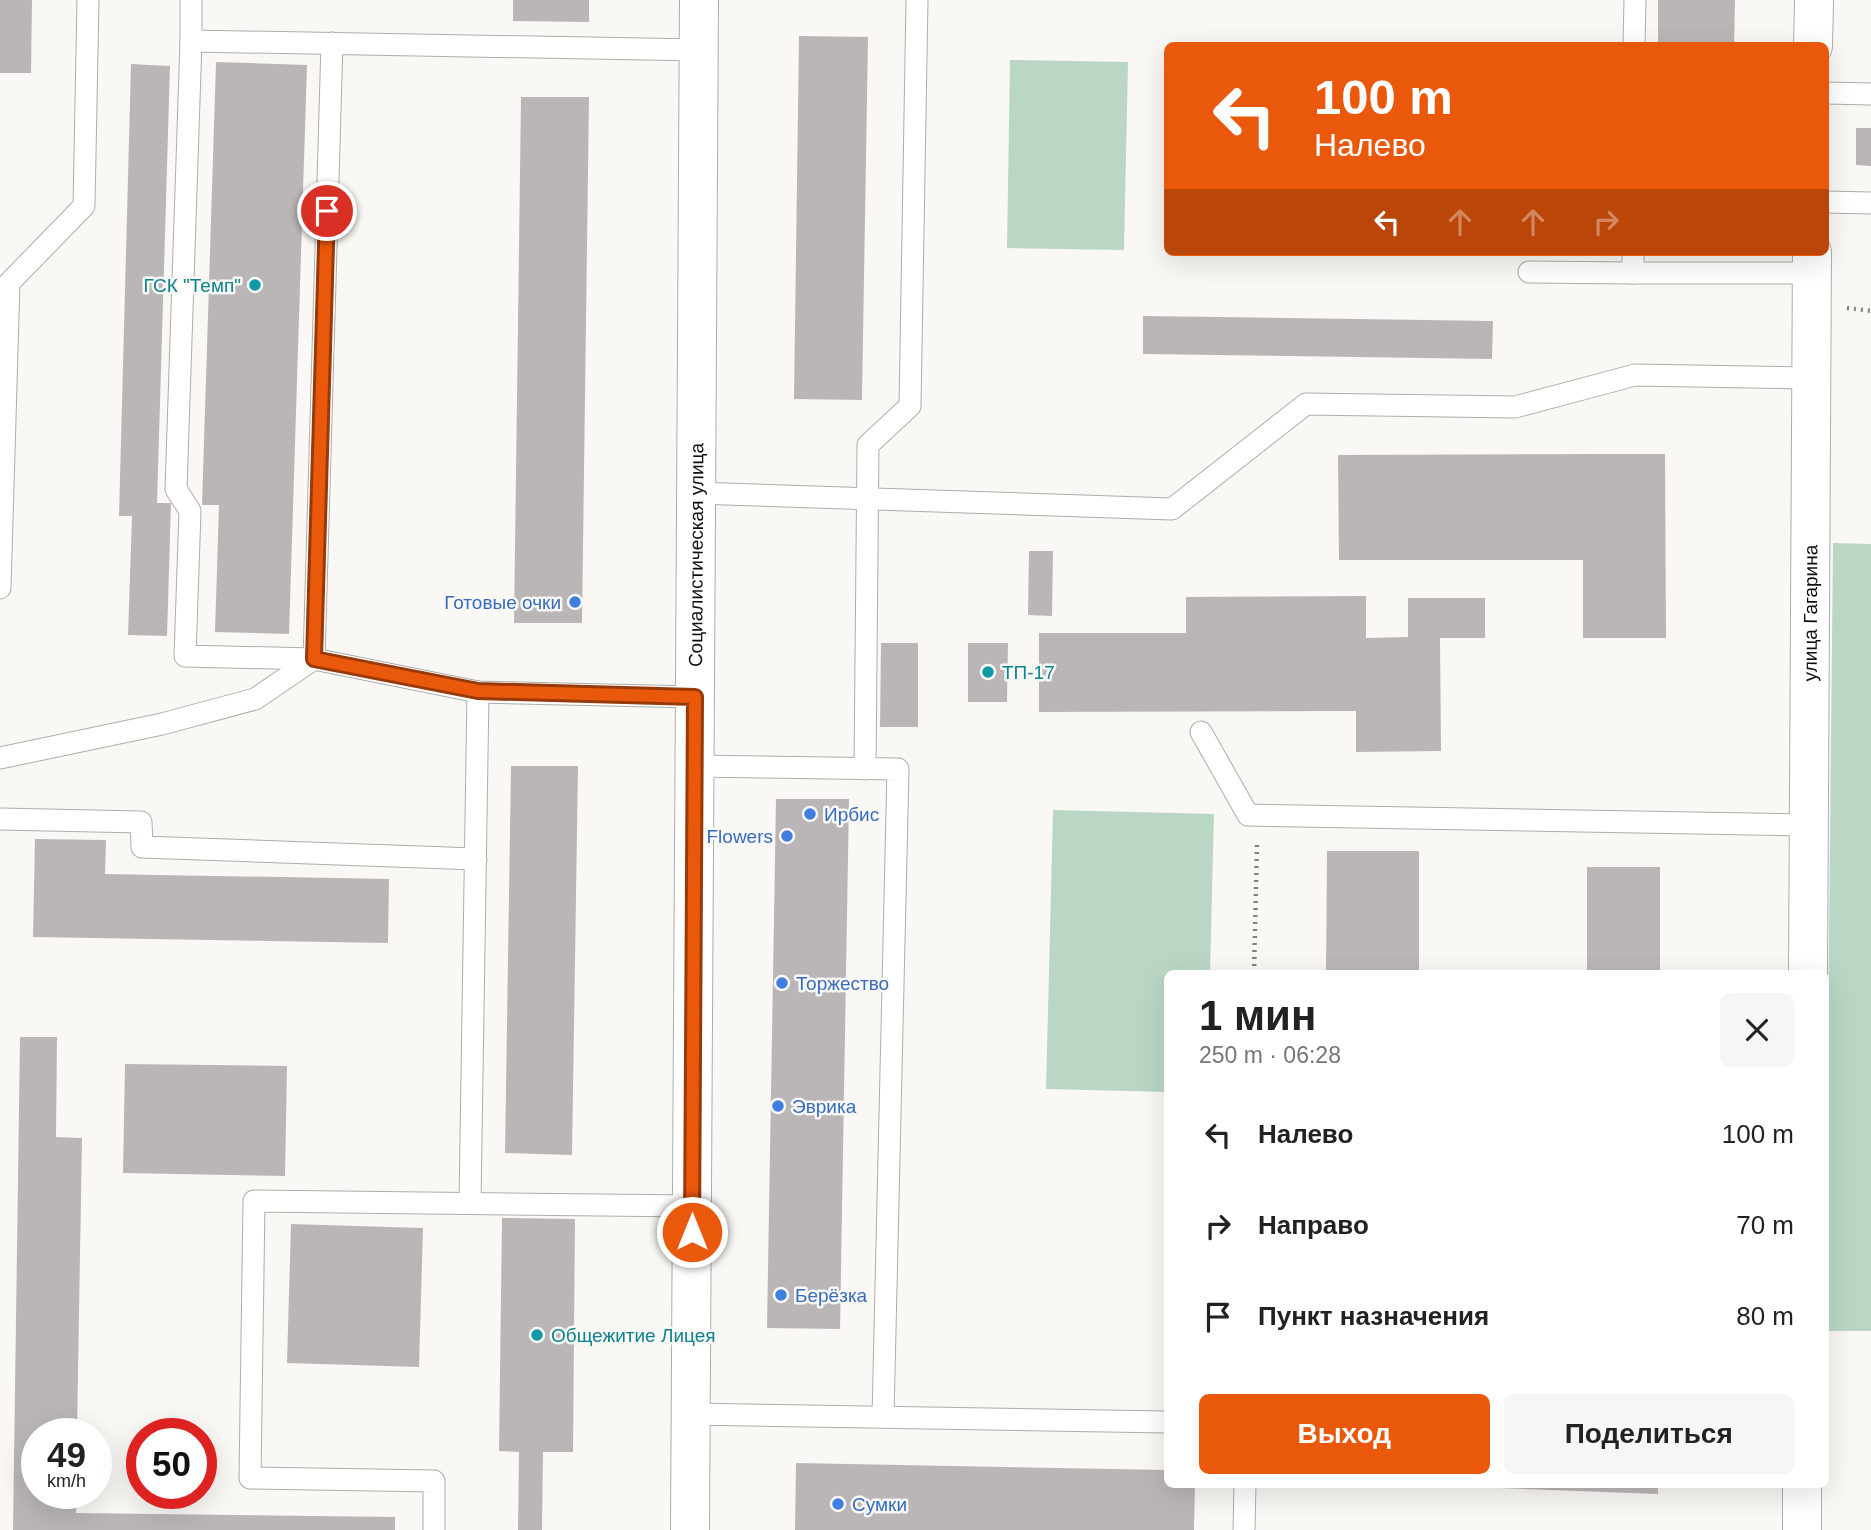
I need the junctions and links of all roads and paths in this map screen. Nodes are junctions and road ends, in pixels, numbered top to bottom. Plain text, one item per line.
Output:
1 (88, 0) edge
2 (191, 0) edge
3 (699, 0) edge
4 (917, 0) edge
5 (1635, 0) edge
6 (1814, 0) edge
7 (191, 41) junction
8 (1634, 42) edge
9 (1814, 42) edge
10 (332, 44) junction
11 (699, 50) junction
12 (1829, 93) edge
13 (1871, 94) edge
14 (1829, 202) edge
15 (1871, 203) edge
16 (1633, 262) edge
17 (1812, 262) edge
18 (1529, 272) dead end
19 (1811, 378) junction
20 (696, 493) junction
21 (867, 499) junction
22 (0, 588) edge
23 (314, 659) junction
24 (478, 691) junction
25 (695, 697) junction
26 (1201, 732) dead end
27 (0, 758) edge
28 (694, 766) junction
29 (865, 769) junction
30 (1257, 815) junction
31 (0, 819) edge
32 (1810, 825) junction
33 (476, 859) junction
34 (1254, 970) edge
35 (1808, 970) edge
36 (470, 1203) junction
37 (692, 1206) junction
38 (691, 1413) junction
39 (883, 1417) junction
40 (1164, 1422) edge
41 (1245, 1488) edge
42 (1802, 1488) edge
43 (434, 1530) edge
44 (690, 1530) edge
45 (1244, 1530) edge
46 (1802, 1530) edge

1 - 22 lane
2 - 7 lane
3 - 11 main road, Социалистическая улица
4 - 21 lane
5 - 8 lane
6 - 9 main road
7 - 10 lane
7 - 23 lane
10 - 11 lane
10 - 23 lane
11 - 20 main road, Социалистическая улица
12 - 13 lane
14 - 15 lane
16 - 17 lane
16 - 18 lane
17 - 19 main road, улица Гагарина
19 - 21 lane
19 - 32 main road, улица Гагарина
20 - 21 lane
20 - 25 main road, Социалистическая улица
21 - 29 lane
23 - 24 lane
23 - 27 lane
24 - 25 lane
24 - 33 lane
25 - 28 main road, Социалистическая улица
26 - 30 lane
28 - 29 lane
28 - 37 main road, Социалистическая улица
29 - 39 lane
30 - 32 lane
30 - 34 path
31 - 33 lane
32 - 35 main road, улица Гагарина
33 - 36 lane
36 - 37 lane
36 - 43 lane
37 - 38 main road, Социалистическая улица
38 - 39 lane
38 - 44 main road, Социалистическая улица
39 - 40 lane
41 - 45 lane
42 - 46 main road

